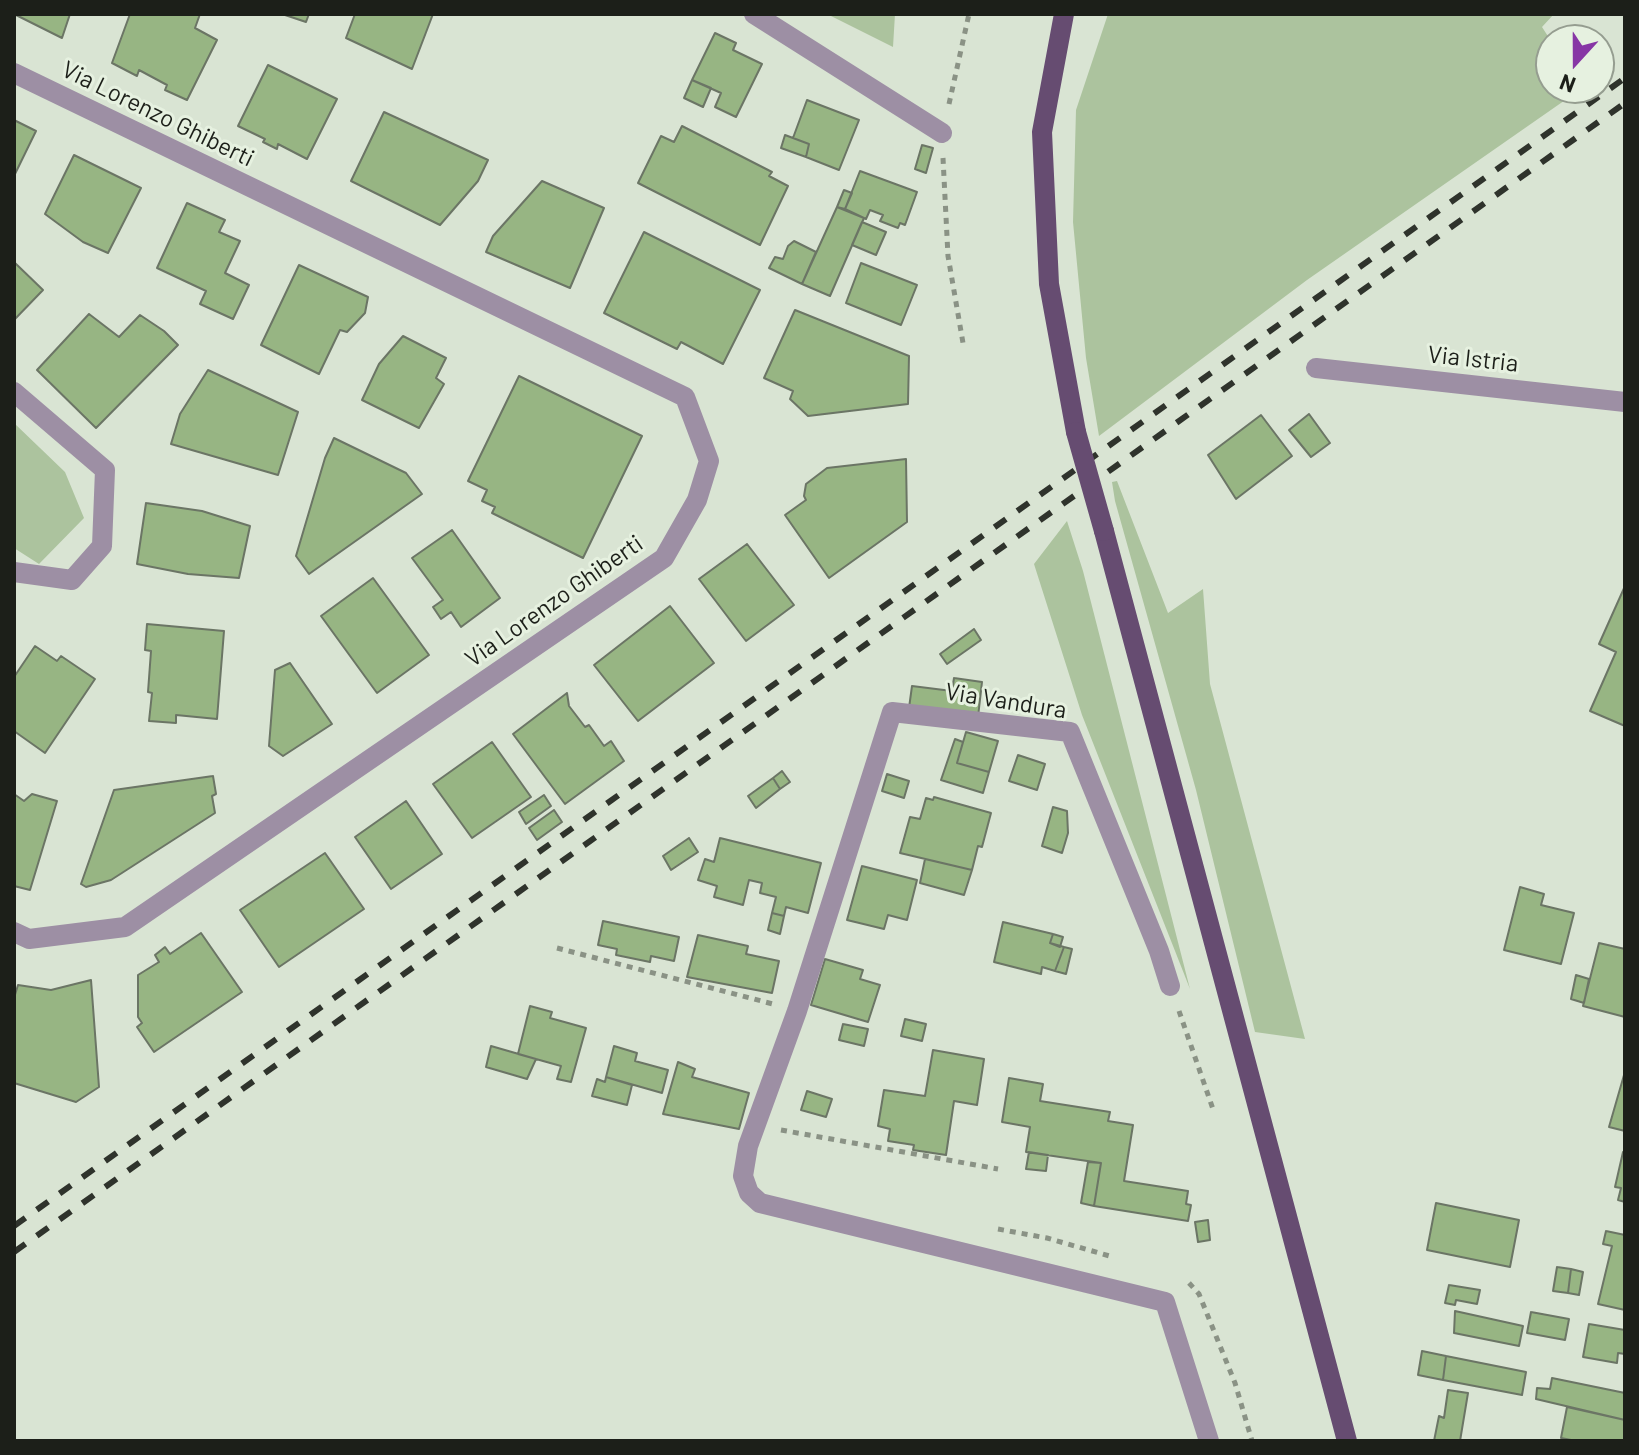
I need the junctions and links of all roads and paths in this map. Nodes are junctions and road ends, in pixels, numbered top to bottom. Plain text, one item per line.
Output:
1 (754, 14) edge
2 (969, 14) edge
3 (1064, 14) edge
4 (14, 73) edge
5 (942, 133) junction
6 (963, 343) dead end
7 (1316, 368) dead end
8 (14, 392) edge
9 (1625, 402) edge
10 (14, 572) edge
11 (14, 932) edge
12 (557, 948) dead end
13 (1170, 986) joint
14 (797, 1011) junction
15 (1214, 1112) dead end
16 (757, 1125) junction
17 (998, 1169) dead end
18 (1209, 1441) edge
19 (1347, 1441) edge

1 - 5 street
2 - 5 path
3 - 19 main road, bridge
4 - 11 street, Via Lorenzo Ghiberti
5 - 6 path
7 - 9 street, Via Istria
8 - 10 street
12 - 14 path
13 - 14 street, Via Vandura
13 - 15 path
14 - 16 street, Via Vandura
16 - 17 path
16 - 18 street, Via Vandura

